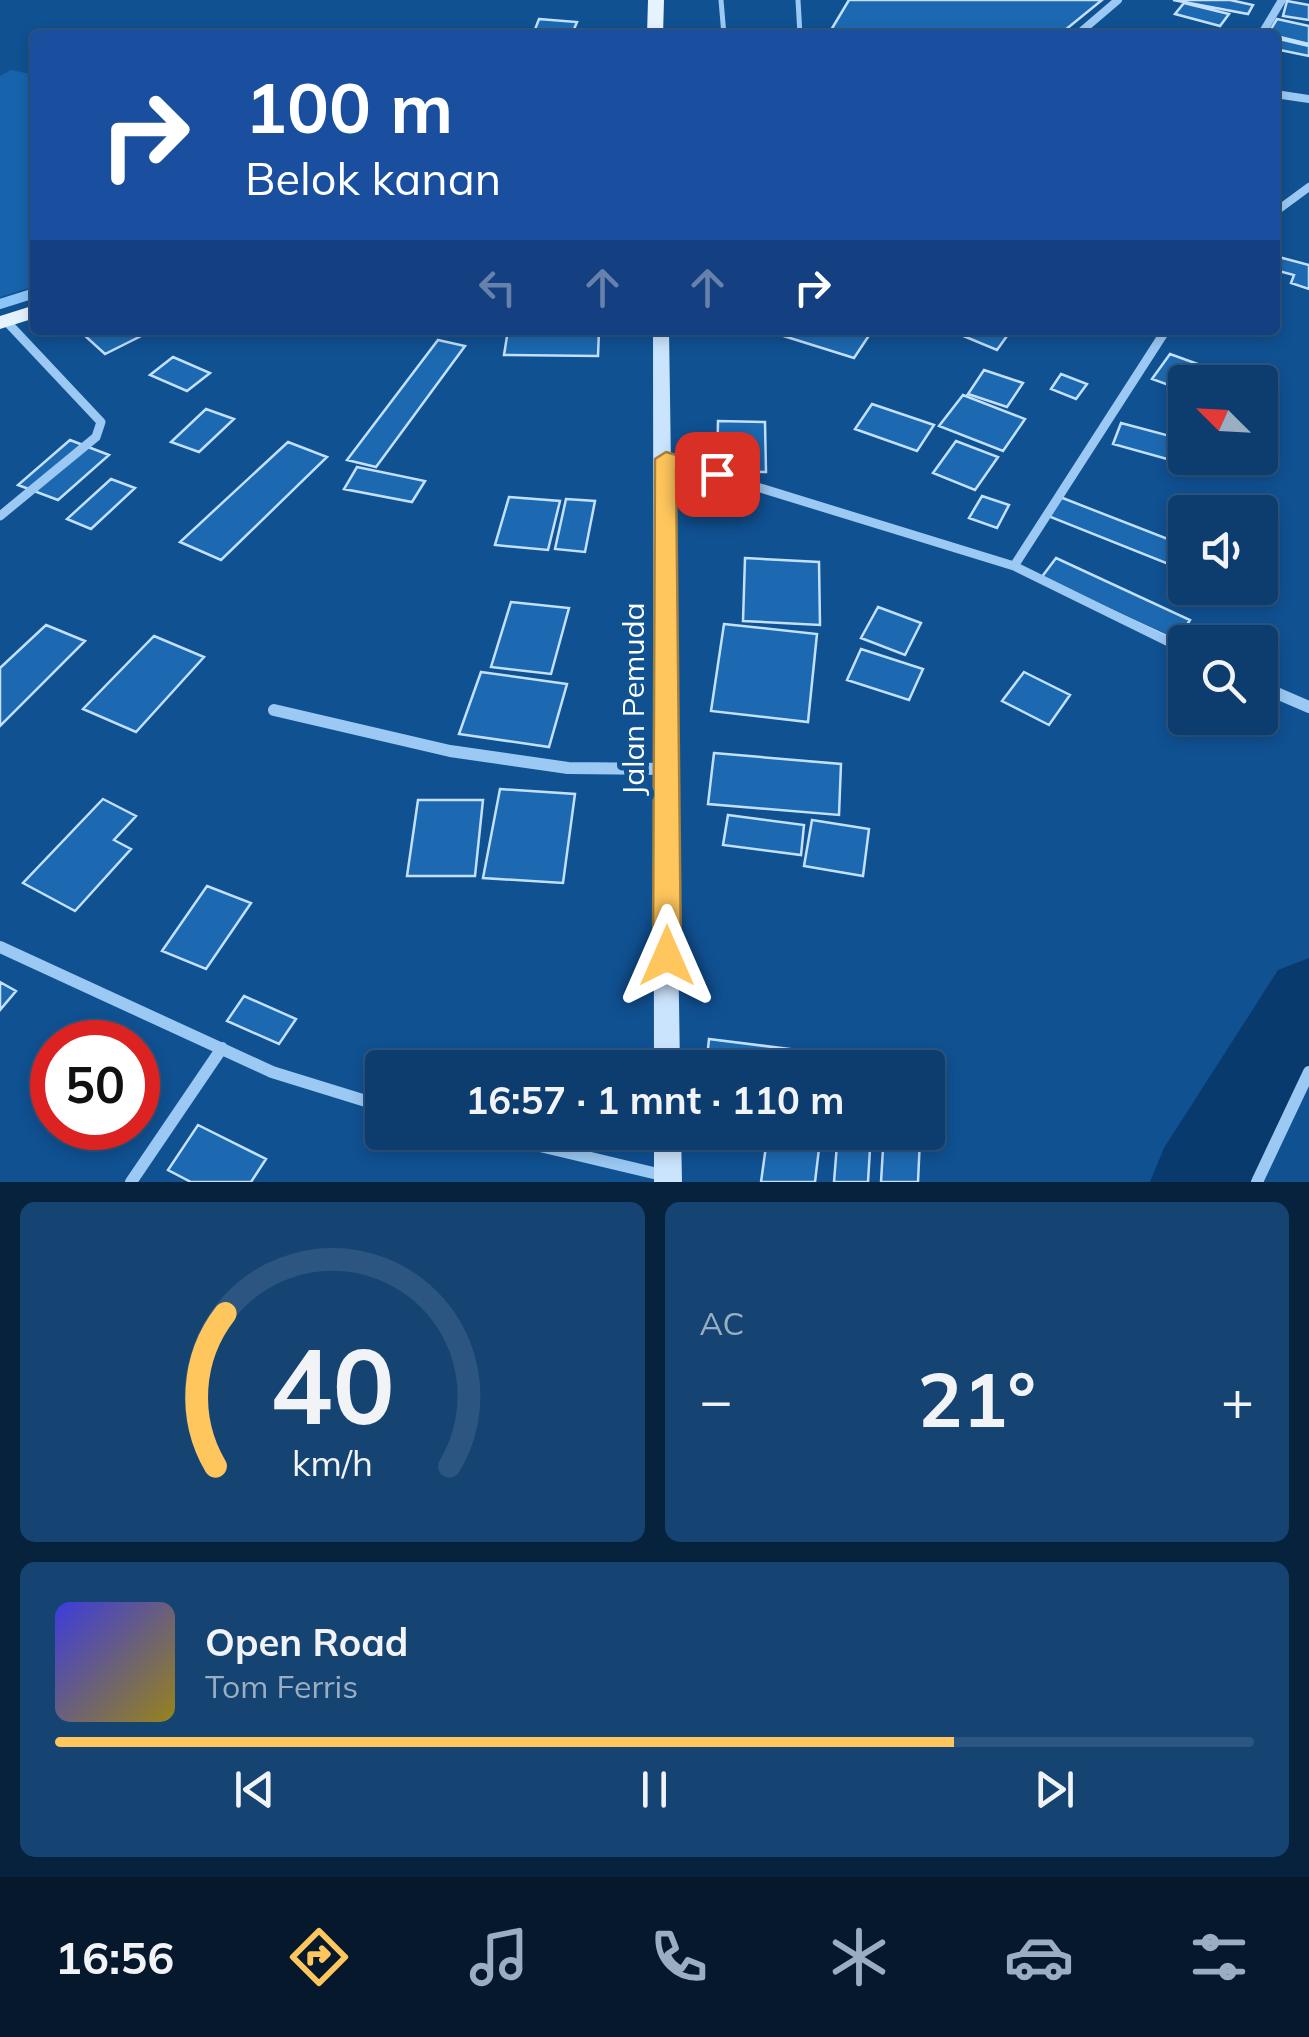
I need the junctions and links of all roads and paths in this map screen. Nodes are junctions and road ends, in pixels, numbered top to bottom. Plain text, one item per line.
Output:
1 (656, 0) edge
2 (720, 0) edge
3 (798, 0) edge
4 (1118, 0) edge
5 (1282, 0) edge
6 (655, 30) edge
7 (723, 30) edge
8 (800, 30) edge
9 (1083, 30) edge
10 (1264, 30) edge
11 (1280, 95) edge
12 (1309, 99) edge
13 (1309, 187) edge
14 (1280, 208) edge
15 (30, 313) edge
16 (3, 322) edge
17 (661, 335) edge
18 (1163, 335) edge
19 (666, 459) junction
20 (0, 516) edge
21 (1014, 566) junction
22 (1168, 642) edge
23 (1278, 694) edge
24 (1309, 708) edge
25 (274, 710) dead end
26 (666, 768) junction
27 (0, 947) edge
28 (222, 1048) junction
29 (667, 1050) edge
30 (1309, 1072) edge
31 (365, 1101) edge
32 (553, 1150) edge
33 (668, 1150) edge
34 (668, 1179) edge
35 (130, 1182) edge
36 (1257, 1182) edge

1 - 6 main road
2 - 7 lane
3 - 8 lane
4 - 9 street
5 - 10 street
11 - 12 street
13 - 14 street
15 - 16 main road
16 - 20 street
17 - 19 main road, Jalan Pemuda
18 - 21 street
19 - 21 street
19 - 26 main road, Jalan Pemuda
21 - 22 street
23 - 24 street
25 - 26 street
26 - 29 main road, Jalan Pemuda
27 - 28 street
28 - 31 street
28 - 35 street
30 - 36 street
32 - 34 street
33 - 34 main road

